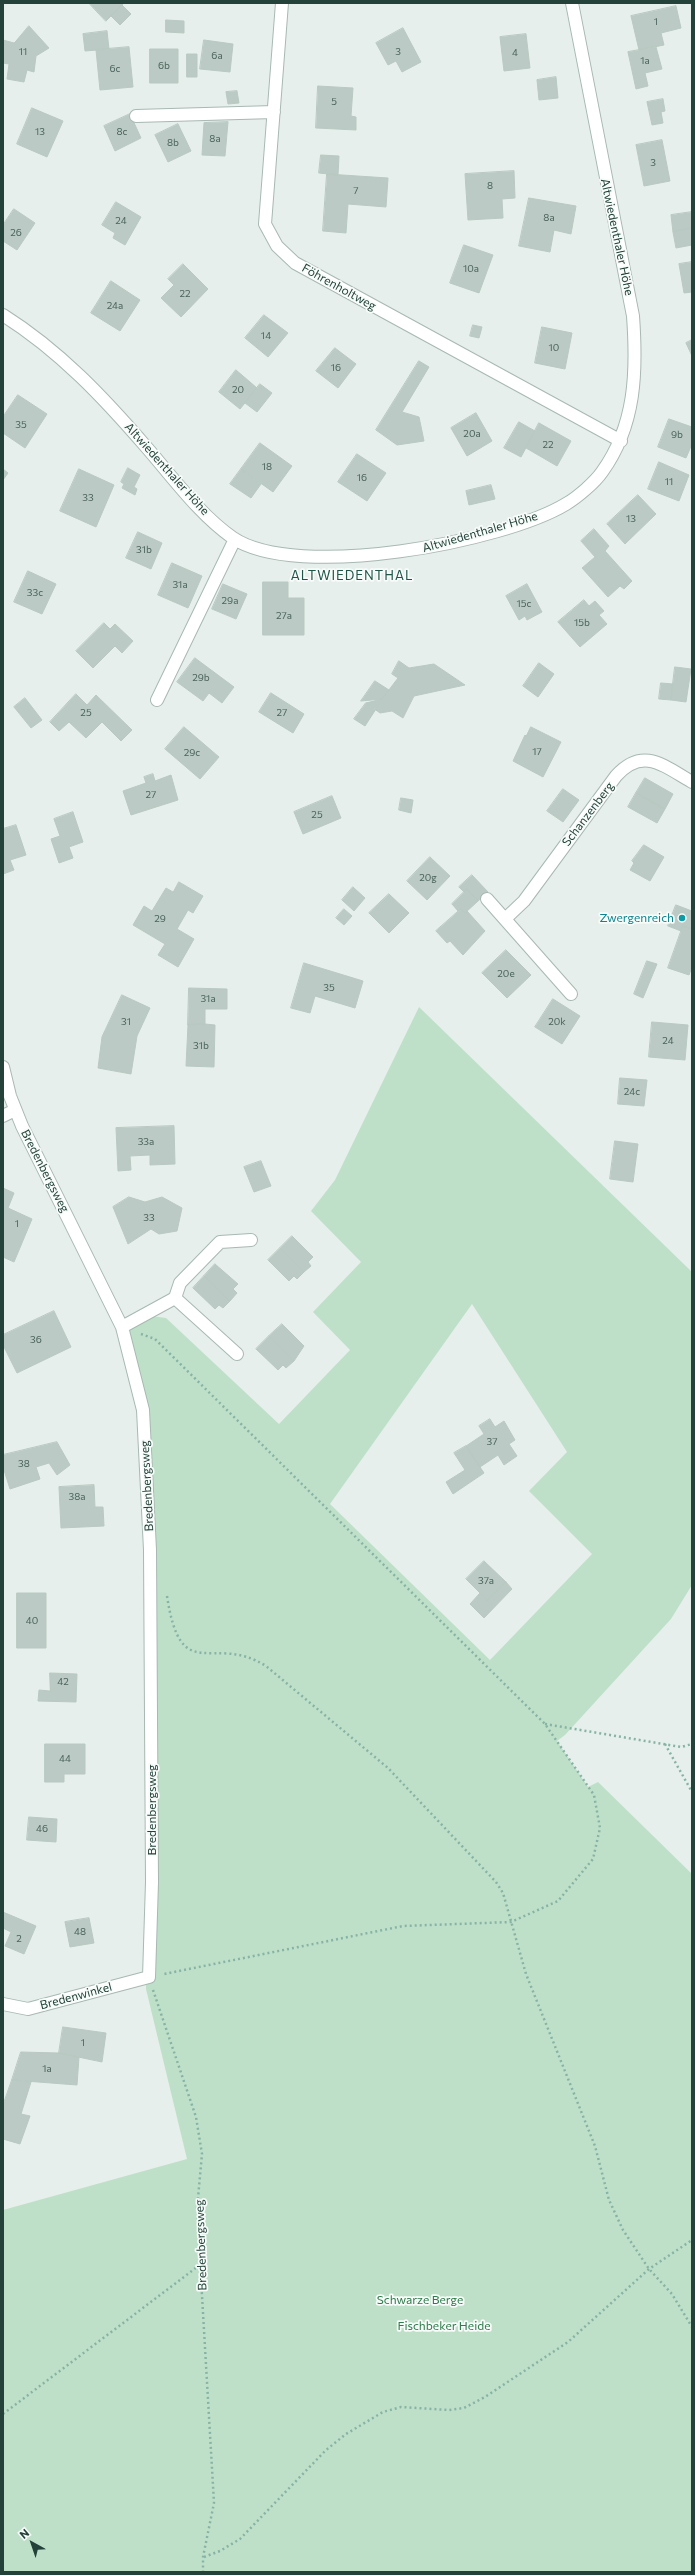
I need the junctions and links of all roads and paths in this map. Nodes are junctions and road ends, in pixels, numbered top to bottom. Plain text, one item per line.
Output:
1 (282, 3) edge
2 (572, 3) edge
3 (274, 112) junction
4 (136, 116) dead end
5 (3, 315) edge
6 (621, 441) junction
7 (235, 539) junction
8 (157, 700) dead end
9 (692, 782) edge
10 (488, 899) dead end
11 (505, 920) junction
12 (571, 994) dead end
13 (3, 1067) edge
14 (15, 1110) junction
15 (3, 1116) edge
16 (250, 1240) dead end
17 (174, 1298) junction
18 (122, 1328) junction
19 (237, 1354) dead end
20 (167, 1595) dead end
21 (545, 1724) junction
22 (664, 1744) junction
23 (692, 1744) edge
24 (692, 1792) edge
25 (512, 1922) junction
26 (149, 1977) junction
27 (3, 2004) edge
28 (692, 2240) edge
29 (201, 2264) junction
30 (649, 2269) junction
31 (692, 2327) edge
32 (3, 2414) edge
33 (203, 2557) junction
34 (203, 2572) edge

1 - 3 street, Föhrenholtweg
2 - 6 street, Altwiedenthaler Höhe
3 - 4 street
3 - 6 street, Föhrenholtweg
5 - 7 street, Altwiedenthaler Höhe
6 - 7 street, Altwiedenthaler Höhe
7 - 8 street
9 - 11 street, Schanzenberg
10 - 11 street
11 - 12 street
13 - 14 street, Bredenbergsweg
14 - 15 street
14 - 18 street, Bredenbergsweg
16 - 17 street
17 - 18 street
17 - 19 street
18 - 21 path
18 - 26 street, Bredenbergsweg
20 - 25 path
21 - 22 path
21 - 25 path
22 - 23 path
22 - 24 path
25 - 26 path
25 - 30 path
26 - 27 street, Bredenwinkel
26 - 29 path, Bredenbergsweg
28 - 30 path
29 - 32 path
29 - 33 path, Bredenbergsweg
30 - 31 path
30 - 33 path
33 - 34 path, Bredenbergsweg

